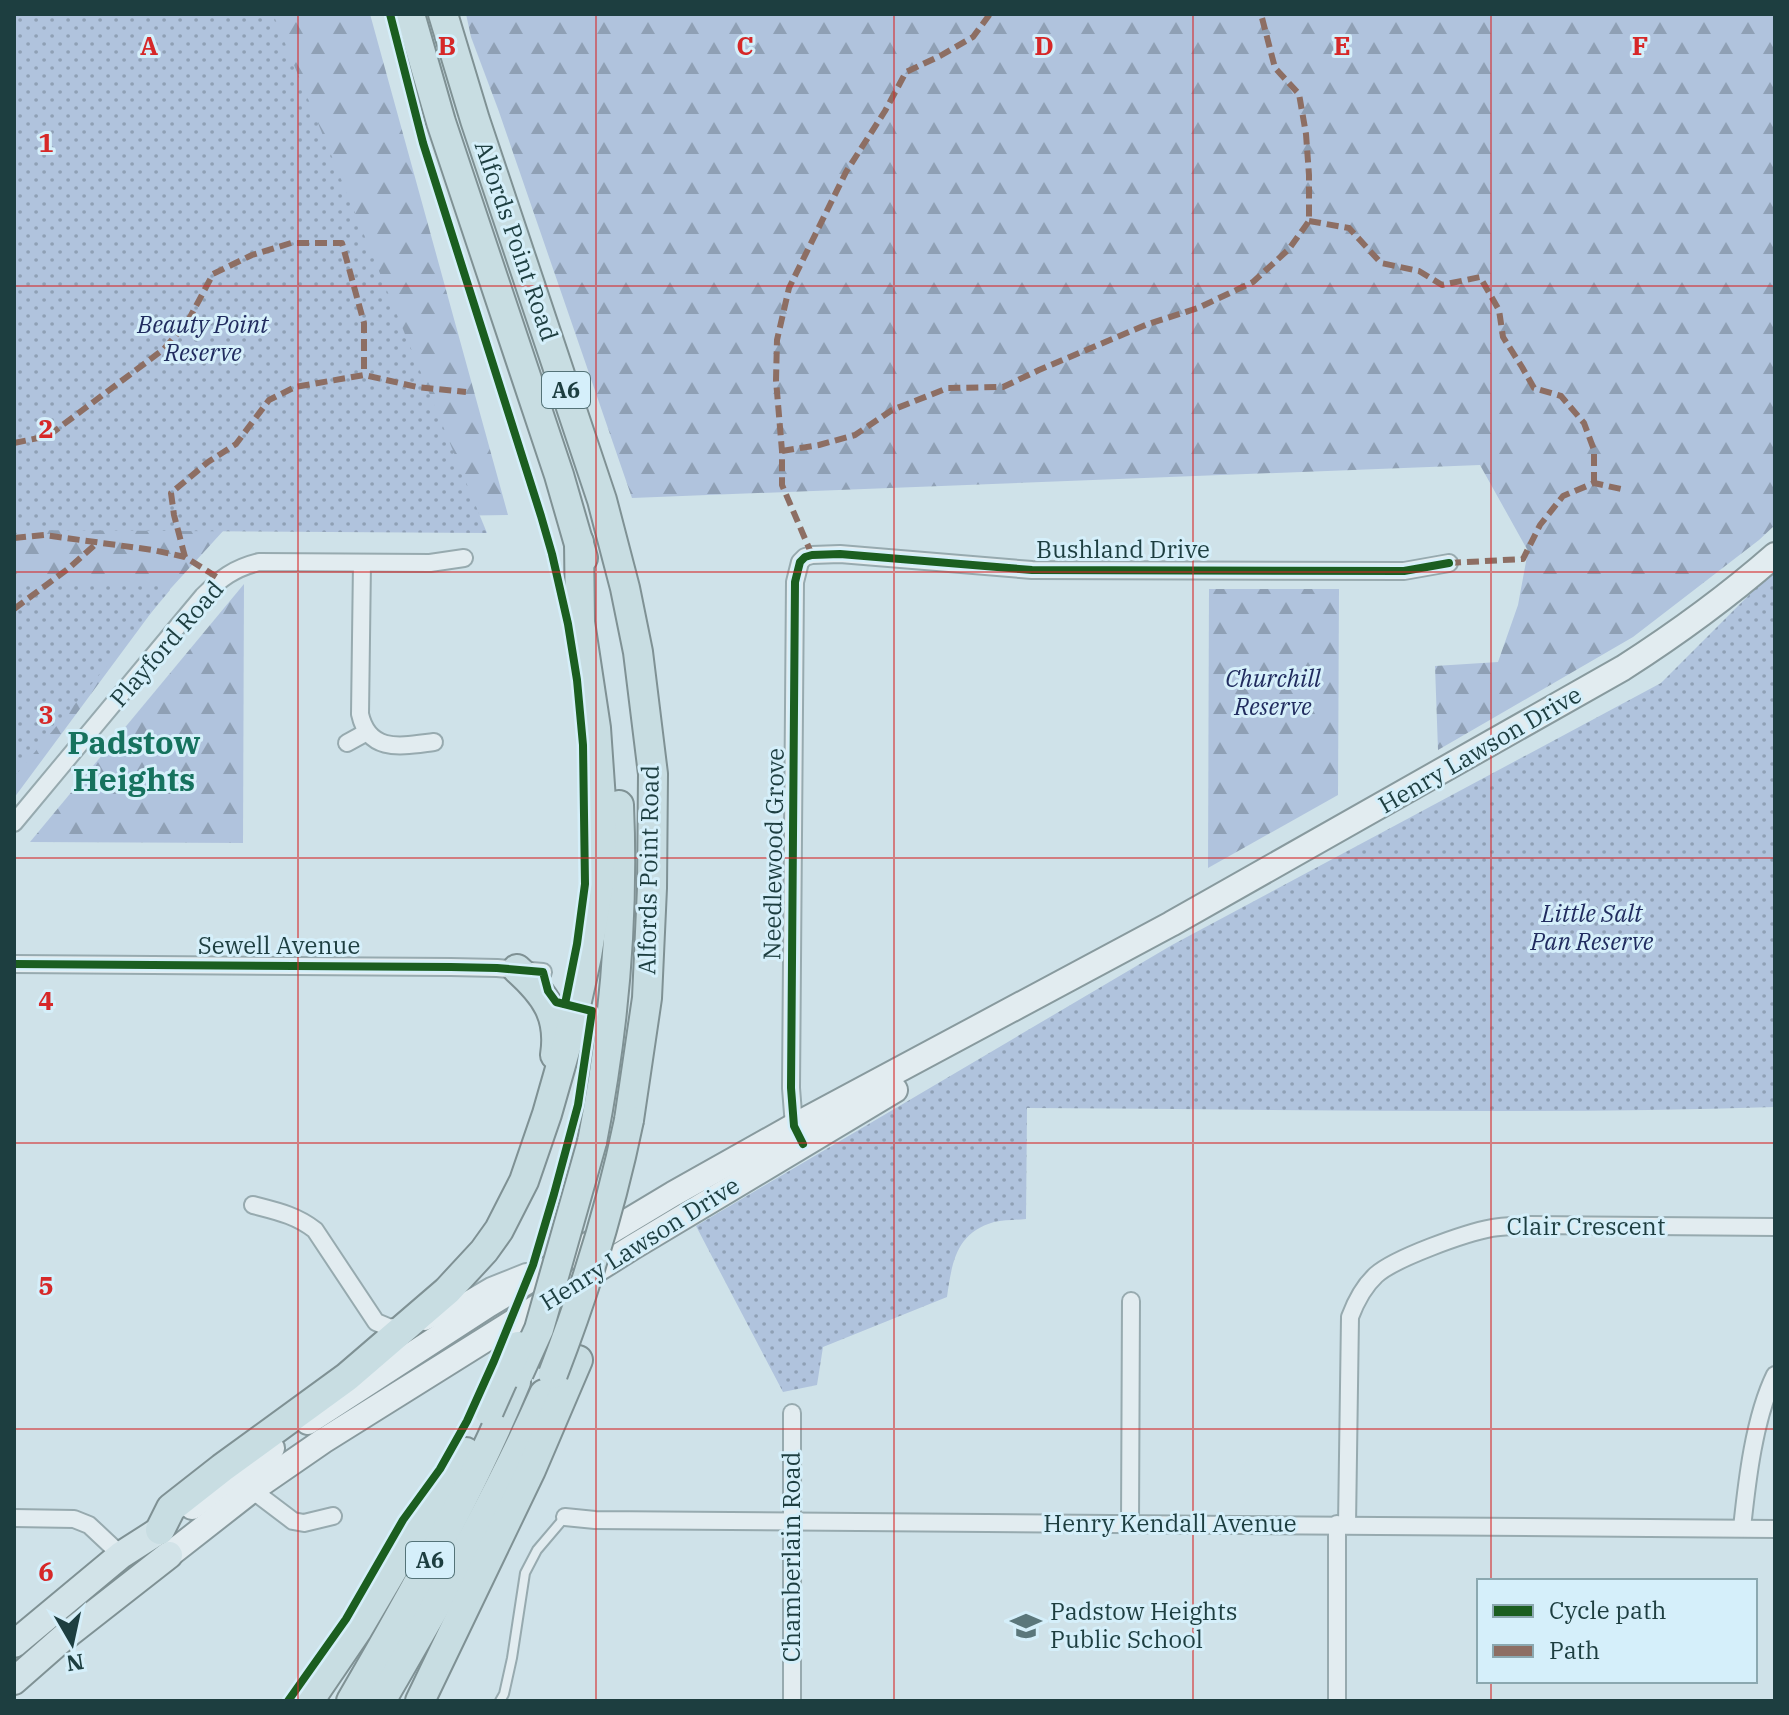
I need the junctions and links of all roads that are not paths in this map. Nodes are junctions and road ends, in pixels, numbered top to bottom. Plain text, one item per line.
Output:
1 (410, 14) edge
2 (443, 14) edge
3 (579, 542) junction
4 (1775, 555) edge
5 (464, 558) dead end
6 (800, 562) joint
7 (362, 563) junction
8 (1449, 563) dead end
9 (367, 732) junction
10 (434, 742) dead end
11 (347, 743) dead end
12 (14, 823) edge
13 (14, 964) edge
14 (530, 970) joint
15 (547, 1114) junction
16 (637, 1115) junction
17 (798, 1135) junction
18 (253, 1205) dead end
19 (1775, 1227) edge
20 (577, 1252) junction
21 (1131, 1301) dead end
22 (405, 1328) junction
23 (1775, 1375) edge
24 (495, 1413) junction
25 (792, 1413) dead end
26 (252, 1490) junction
27 (333, 1516) dead end
28 (565, 1517) joint
29 (14, 1518) edge
30 (792, 1522) junction
31 (1130, 1524) junction
32 (1342, 1524) junction
33 (1742, 1528) junction
34 (1775, 1529) edge
35 (165, 1542) junction
36 (121, 1555) junction
37 (14, 1644) edge
38 (14, 1681) edge
39 (309, 1701) edge
40 (351, 1701) edge
41 (381, 1701) edge
42 (420, 1701) edge
43 (500, 1701) edge
44 (792, 1701) edge
45 (1337, 1701) edge

1 - 3 highway, Alfords Point Road / A6
2 - 16 highway, Alfords Point Road / A6
3 - 15 highway, A6
3 - 24 highway, Alfords Point Road / A6, bridge
4 - 17 main road, Henry Lawson Drive
5 - 7 street, Playford Road
6 - 8 street, Bushland Drive
6 - 17 street, Needlewood Grove
7 - 9 street
7 - 12 street, Playford Road
9 - 10 street
9 - 11 street
13 - 14 street, Sewell Avenue
14 - 15 highway
15 - 22 highway, A6
16 - 41 highway, Alfords Point Road / A6, bridge
16 - 42 highway
17 - 20 main road, Henry Lawson Drive
17 - 26 main road, Henry Lawson Drive
18 - 22 street
19 - 32 street, Clair Crescent
20 - 22 street
20 - 35 main road, Henry Lawson Drive
21 - 31 street
22 - 35 highway, A6
23 - 33 street
24 - 39 highway
24 - 40 highway, Alfords Point Road / A6
25 - 30 street, Chamberlain Road
26 - 27 street
26 - 35 main road, Henry Lawson Drive
28 - 30 street, Henry Kendall Avenue
28 - 43 lane
29 - 36 street
30 - 31 street, Henry Kendall Avenue
30 - 44 street, Chamberlain Road
31 - 32 street, Henry Kendall Avenue
32 - 33 street, Henry Kendall Avenue
32 - 45 street, Clair Crescent
33 - 34 street, Henry Kendall Avenue
35 - 36 main road, Henry Lawson Drive
35 - 38 main road, Henry Lawson Drive
36 - 37 main road, Henry Lawson Drive

